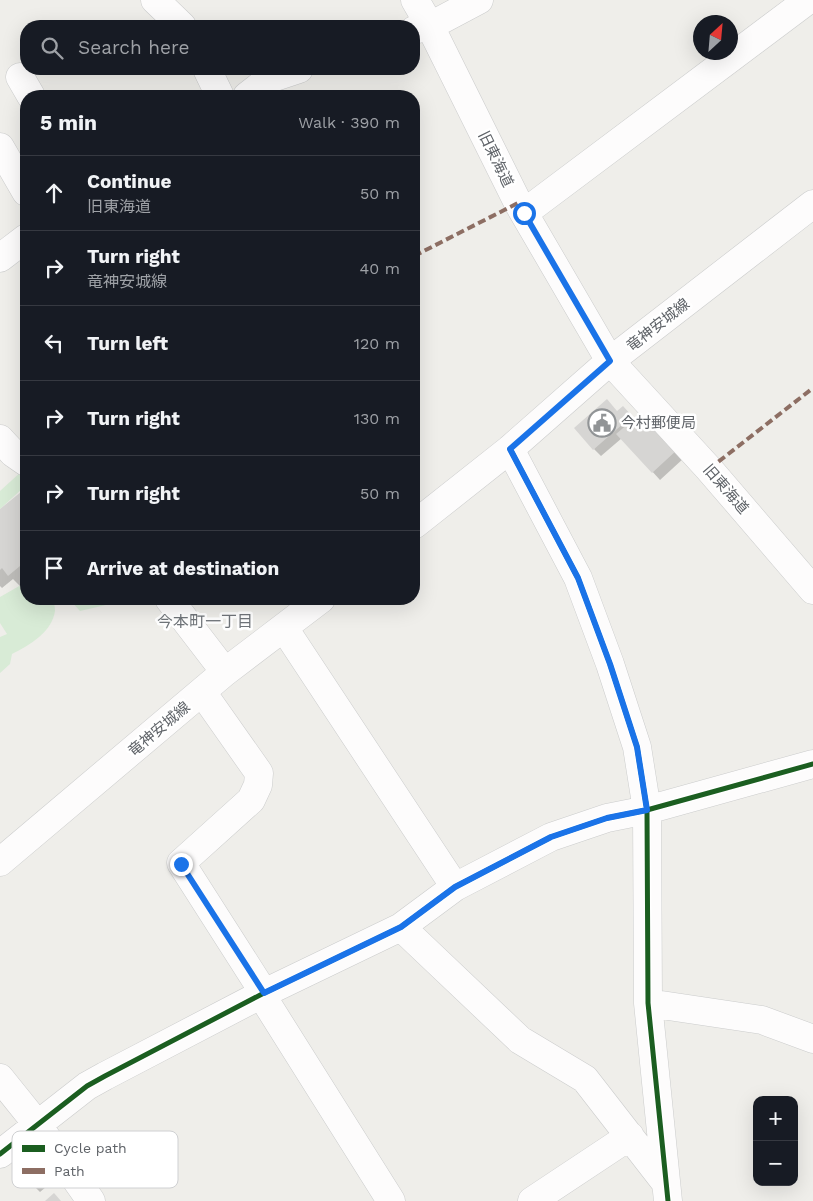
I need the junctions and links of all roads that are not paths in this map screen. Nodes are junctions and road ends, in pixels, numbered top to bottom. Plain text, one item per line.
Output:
1 (155, 0) edge
2 (415, 0) edge
3 (479, 0) edge
4 (807, 0) edge
5 (176, 20) edge
6 (422, 28) edge
7 (210, 75) edge
8 (281, 75) edge
9 (217, 90) edge
10 (255, 90) edge
11 (0, 148) edge
12 (20, 182) edge
13 (813, 204) edge
14 (524, 213) junction
15 (20, 243) edge
16 (0, 258) edge
17 (610, 361) junction
18 (510, 449) junction
19 (420, 519) edge
20 (813, 590) edge
21 (173, 605) edge
22 (313, 605) edge
23 (284, 628) junction
24 (225, 672) junction
25 (202, 692) junction
26 (813, 764) edge
27 (647, 810) junction
28 (0, 862) edge
29 (455, 887) junction
30 (401, 927) junction
31 (264, 993) junction
32 (648, 1003) junction
33 (813, 1039) edge
34 (0, 1078) edge
35 (37, 1124) junction
36 (28, 1131) edge
37 (42, 1131) edge
38 (630, 1136) junction
39 (12, 1144) edge
40 (0, 1154) edge
41 (82, 1188) edge
42 (667, 1191) edge
43 (91, 1201) edge
44 (391, 1201) edge
45 (532, 1201) edge

1 - 5 street
2 - 6 street, 旧東海道
3 - 6 street
4 - 14 street
6 - 14 street, 旧東海道
7 - 9 street
8 - 10 street
11 - 12 street
13 - 17 street, 竜神安城線
14 - 17 street, 旧東海道
15 - 16 street
17 - 18 street, 竜神安城線
17 - 20 street, 旧東海道
18 - 19 street, 竜神安城線
18 - 27 street
21 - 24 street
22 - 23 street, 竜神安城線
23 - 24 street, 竜神安城線
23 - 29 street
24 - 25 street, 竜神安城線
25 - 28 street, 竜神安城線
25 - 31 street
26 - 27 street
27 - 29 street
27 - 32 street
29 - 30 street
30 - 31 street
30 - 38 street
31 - 35 street
31 - 44 street
32 - 33 street
32 - 42 street
34 - 35 street
35 - 36 street
35 - 37 street
38 - 42 street
38 - 45 street
39 - 40 street
41 - 43 street

